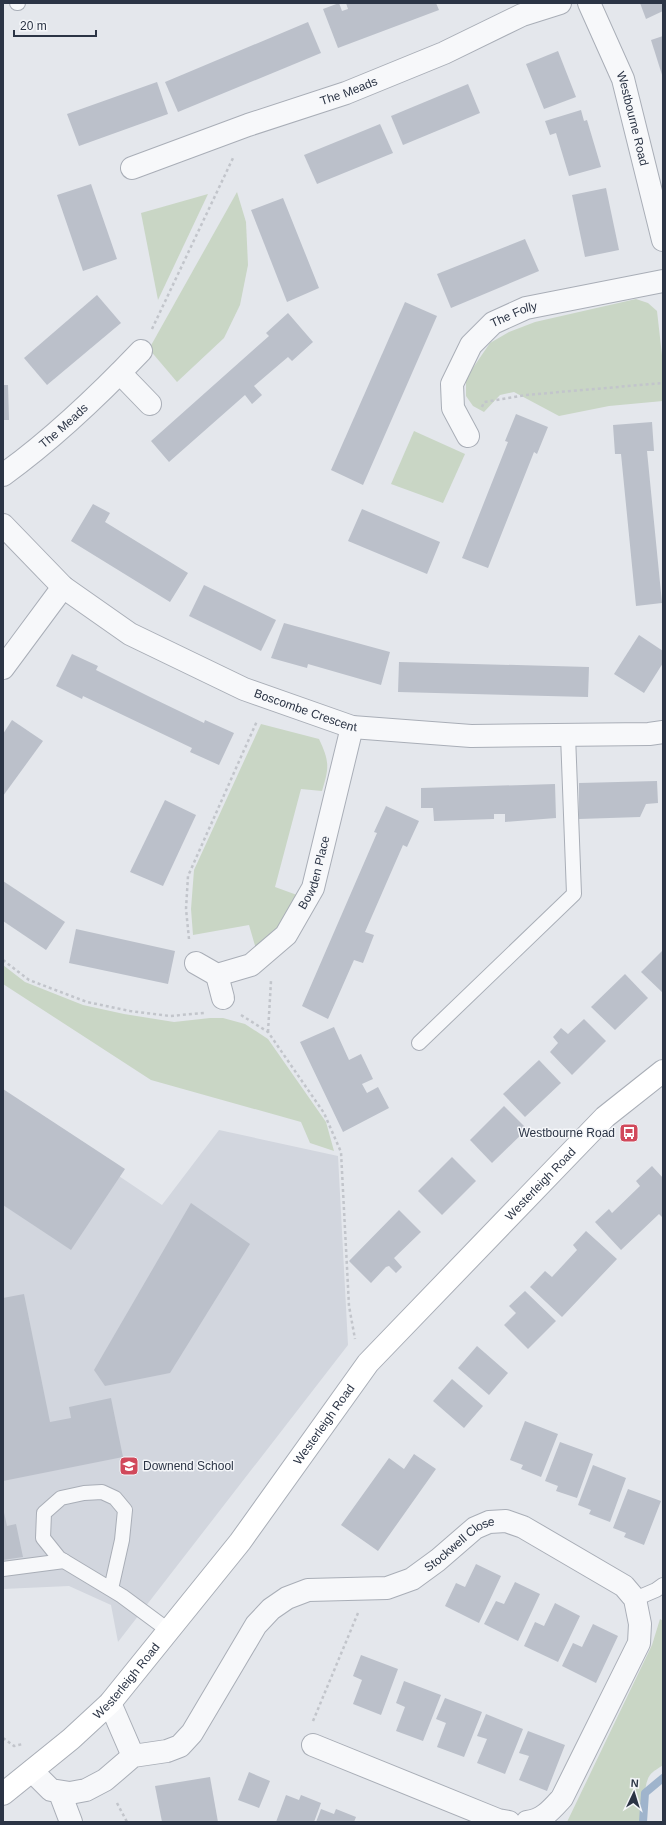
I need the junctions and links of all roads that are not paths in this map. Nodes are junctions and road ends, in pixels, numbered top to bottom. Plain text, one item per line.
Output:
1 (560, 3) edge
2 (589, 3) edge
3 (132, 168) dead end
4 (663, 240) edge
5 (663, 281) edge
6 (141, 351) road end
7 (120, 373) junction
8 (150, 404) dead end
9 (468, 436) road end
10 (3, 475) edge
11 (3, 525) edge
12 (63, 587) junction
13 (3, 668) edge
14 (352, 727) junction
15 (663, 732) edge
16 (568, 735) junction
17 (196, 962) road end
18 (217, 974) junction
19 (223, 1008) road end
20 (419, 1044) dead end
21 (663, 1071) edge
22 (64, 1561) junction
23 (3, 1569) edge
24 (663, 1584) edge
25 (110, 1589) junction
26 (635, 1599) junction
27 (168, 1630) junction
28 (110, 1703) junction
29 (314, 1745) road end
30 (133, 1756) junction
31 (32, 1771) junction
32 (60, 1793) junction
33 (3, 1794) edge
34 (71, 1822) edge
35 (509, 1822) edge
36 (527, 1822) edge

1 - 3 street, The Meads
2 - 4 street, Westbourne Road
5 - 9 street, The Folly
6 - 7 street, The Meads
7 - 8 street
7 - 10 street, The Meads
11 - 12 street, Boscombe Crescent
12 - 13 street
12 - 14 street, Boscombe Crescent
14 - 16 street, Boscombe Crescent
14 - 18 street, Bowden Place
15 - 16 street, Boscombe Crescent
16 - 20 lane
17 - 18 street
18 - 19 street
21 - 27 street, Westerleigh Road
22 - 23 lane
22 - 25 lane
22 - 25 lane
24 - 26 lane
25 - 27 lane
26 - 30 street, Stockwell Close
26 - 36 street
27 - 28 street, Westerleigh Road
28 - 30 street
28 - 31 street, Westerleigh Road
29 - 35 street
30 - 32 street
31 - 32 street
31 - 33 street, Westerleigh Road
32 - 34 street

